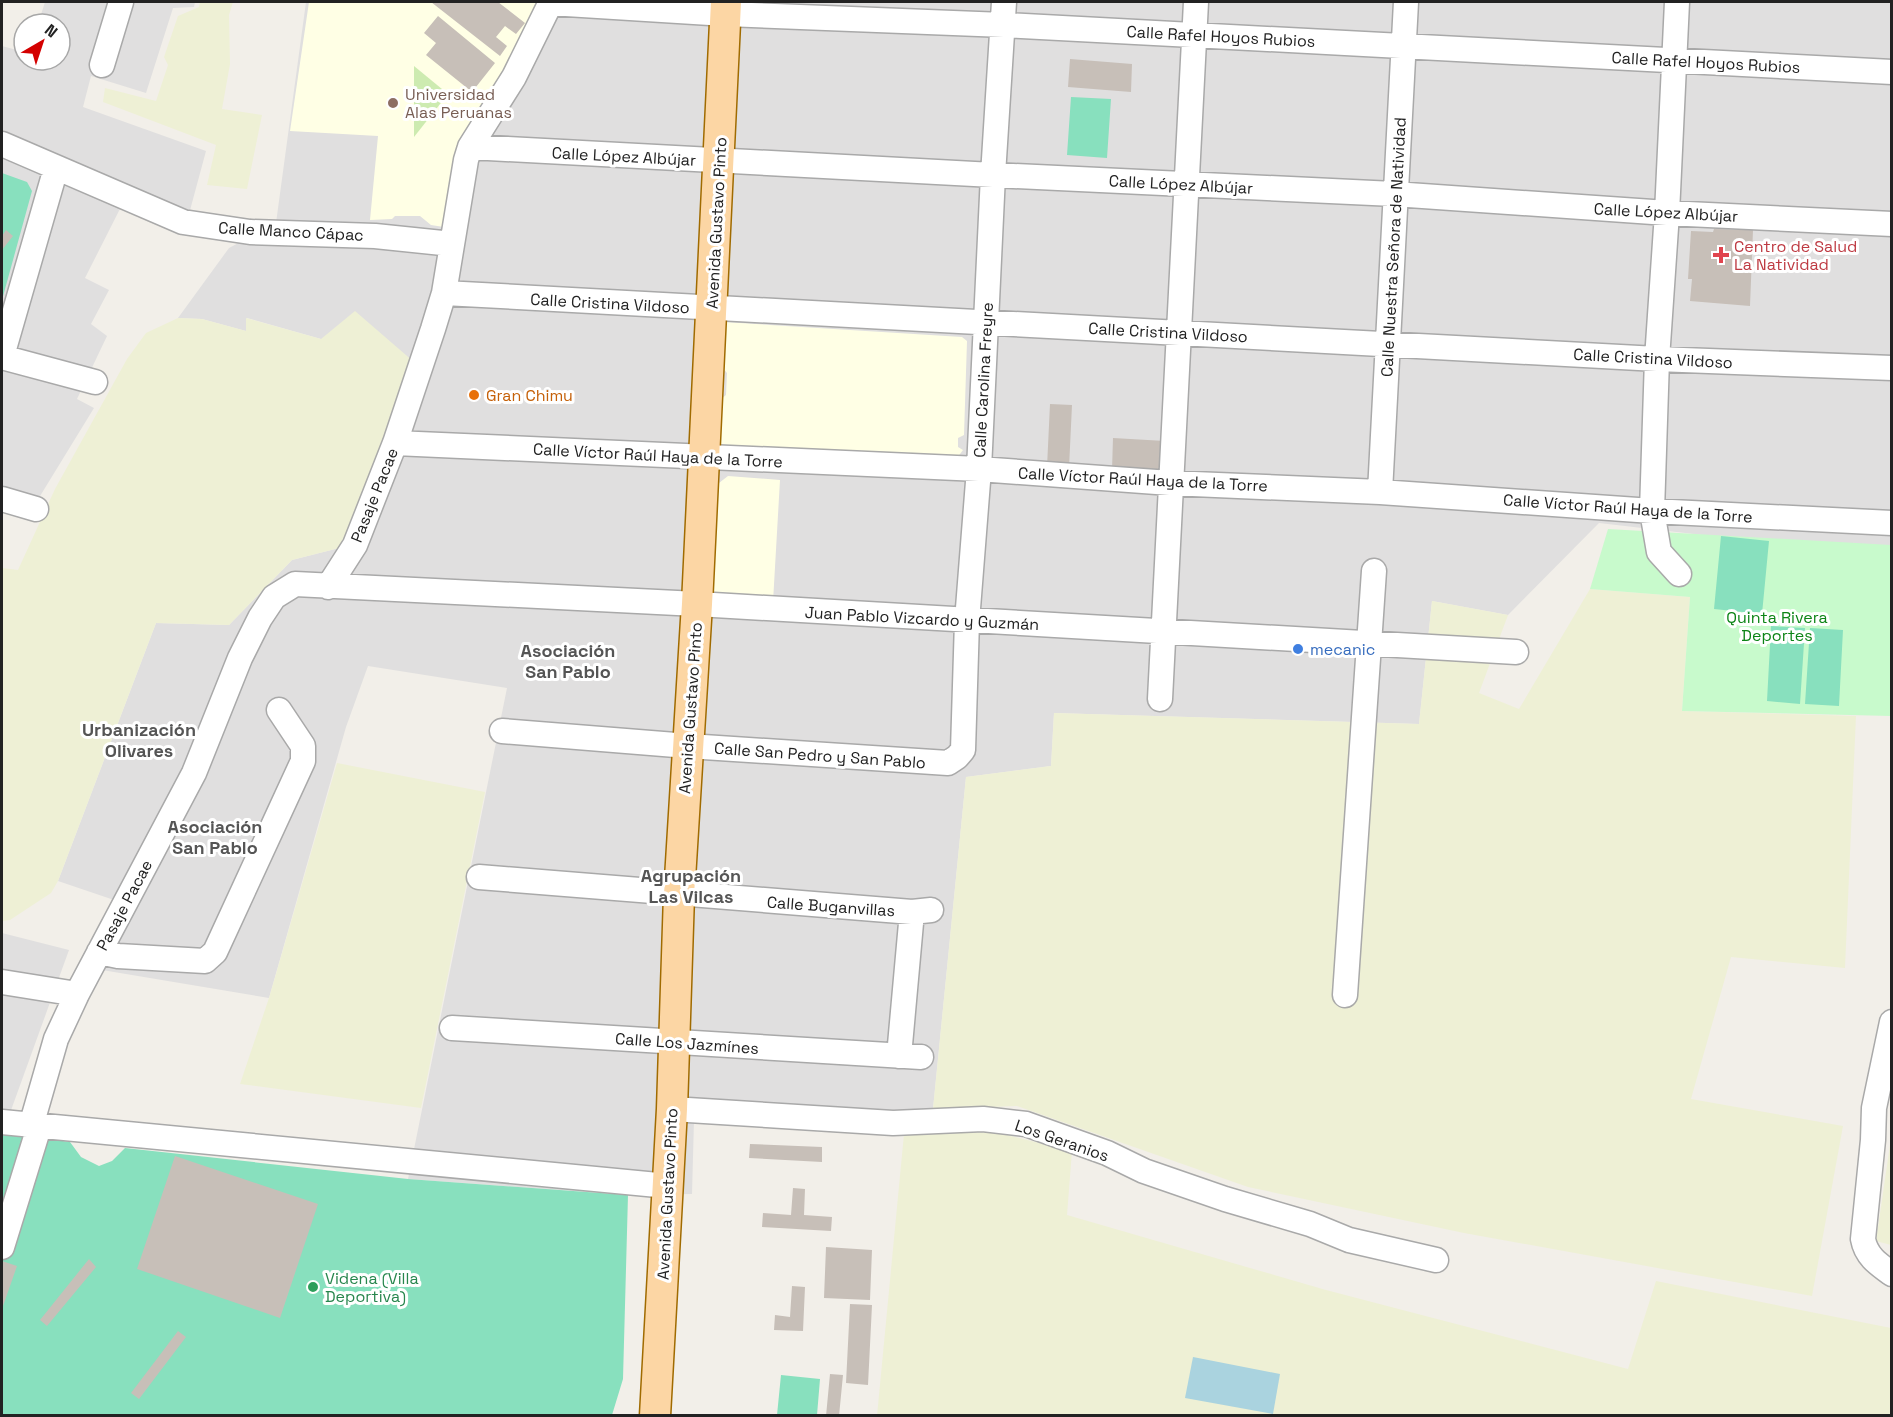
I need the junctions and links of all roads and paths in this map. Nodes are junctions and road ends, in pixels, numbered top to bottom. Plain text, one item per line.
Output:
1 (121, 2) edge
2 (550, 2) edge
3 (1196, 2) edge
4 (1406, 2) edge
5 (1677, 2) edge
6 (726, 8) edge
7 (1004, 13) edge
8 (1194, 35) junction
9 (1404, 45) junction
10 (1675, 61) junction
11 (102, 65) dead end
12 (1892, 72) edge
13 (2, 144) edge
14 (470, 147) junction
15 (719, 161) junction
16 (56, 168) junction
17 (993, 176) junction
18 (1186, 184) junction
19 (1394, 194) junction
20 (1667, 213) junction
21 (1892, 224) edge
22 (452, 244) junction
23 (444, 293) junction
24 (712, 308) junction
25 (986, 324) junction
26 (1178, 332) junction
27 (1388, 344) junction
28 (2, 356) edge
29 (1657, 359) junction
30 (1892, 368) edge
31 (95, 382) dead end
32 (394, 443) junction
33 (704, 457) junction
34 (979, 469) junction
35 (1170, 483) junction
36 (1380, 492) junction
37 (2, 499) edge
38 (36, 509) dead end
39 (1652, 511) junction
40 (1892, 523) edge
41 (1374, 571) dead end
42 (1679, 574) dead end
43 (328, 587) junction
44 (697, 604) junction
45 (967, 621) junction
46 (1163, 633) junction
47 (1370, 644) junction
48 (1516, 652) dead end
49 (1160, 699) dead end
50 (279, 710) dead end
51 (502, 731) dead end
52 (688, 746) junction
53 (957, 758) joint
54 (479, 877) dead end
55 (679, 895) junction
56 (99, 952) junction
57 (2, 982) edge
58 (77, 994) junction
59 (1345, 994) dead end
60 (1892, 1022) edge
61 (453, 1028) dead end
62 (674, 1043) junction
63 (910, 1057) joint
64 (672, 1109) junction
65 (2, 1122) edge
66 (35, 1126) junction
67 (668, 1186) junction
68 (2, 1247) edge
69 (1436, 1260) dead end
70 (1892, 1274) edge
71 (655, 1416) edge

1 - 11 street
2 - 6 street, Calle Rafel Hoyos Rubios
2 - 14 street, Pasaje Pacae
3 - 8 street
4 - 9 street, Calle Nuestra Señora de Natividad
5 - 10 street
6 - 7 street, Calle Rafel Hoyos Rubios
6 - 15 main road, Avenida Gustavo Pinto
7 - 8 street, Calle Rafel Hoyos Rubios
7 - 17 street, Calle Carolina Freyre
8 - 9 street, Calle Rafel Hoyos Rubios
8 - 18 street
9 - 10 street, Calle Rafel Hoyos Rubios
9 - 19 street, Calle Nuestra Señora de Natividad
10 - 12 street, Calle Rafel Hoyos Rubios
10 - 20 street
13 - 16 street, Calle Manco Cápac
14 - 15 street, Calle López Albújar
14 - 22 street, Pasaje Pacae
15 - 17 street, Calle López Albújar
15 - 24 main road, Avenida Gustavo Pinto
16 - 22 street, Calle Manco Cápac
16 - 28 street
17 - 18 street, Calle López Albújar
17 - 25 street, Calle Carolina Freyre
18 - 19 street, Calle López Albújar
18 - 26 street
19 - 20 street, Calle López Albújar
19 - 27 street, Calle Nuestra Señora de Natividad
20 - 21 street, Calle López Albújar
20 - 29 street
22 - 23 street, Pasaje Pacae
23 - 24 street, Calle Cristina Vildoso
23 - 32 street, Pasaje Pacae
24 - 25 street, Calle Cristina Vildoso
24 - 33 main road, Avenida Gustavo Pinto
25 - 26 street, Calle Cristina Vildoso
25 - 34 street, Calle Carolina Freyre
26 - 27 street, Calle Cristina Vildoso
26 - 35 street
27 - 29 street, Calle Cristina Vildoso
27 - 36 street, Calle Nuestra Señora de Natividad
28 - 31 street
29 - 30 street, Calle Cristina Vildoso
29 - 39 street
32 - 33 street, Calle Víctor Raúl Haya de la Torre
32 - 43 street, Pasaje Pacae
33 - 34 street, Calle Víctor Raúl Haya de la Torre
33 - 44 main road, Avenida Gustavo Pinto
34 - 35 street, Calle Víctor Raúl Haya de la Torre
34 - 45 street, Calle Carolina Freyre
35 - 36 street, Calle Víctor Raúl Haya de la Torre
35 - 46 street
36 - 39 street, Calle Víctor Raúl Haya de la Torre
37 - 38 street
39 - 40 street, Calle Víctor Raúl Haya de la Torre
39 - 42 street
41 - 47 street
43 - 44 street, Juan Pablo Vizcardo y Guzmán
43 - 56 street, Pasaje Pacae
44 - 45 street, Juan Pablo Vizcardo y Guzmán
44 - 52 main road, Avenida Gustavo Pinto
45 - 46 street, Juan Pablo Vizcardo y Guzmán
45 - 53 street, Calle Carolina Freyre
46 - 47 street, Juan Pablo Vizcardo y Guzmán
46 - 49 street
47 - 48 street, Juan Pablo Vizcardo y Guzmán
47 - 59 street
50 - 56 street
51 - 52 street, Calle San Pedro y San Pablo
52 - 53 street, Calle San Pedro y San Pablo
52 - 55 main road, Avenida Gustavo Pinto
54 - 55 street, Calle Buganvillas
55 - 62 main road, Avenida Gustavo Pinto
55 - 63 street, Calle Buganvillas
56 - 58 street, Pasaje Pacae
57 - 58 street
58 - 66 street, Pasaje Pacae
60 - 70 street
61 - 62 street, Calle Los Jazmínes
62 - 63 street, Calle Los Jazmínes
62 - 64 main road, Avenida Gustavo Pinto
64 - 67 main road, Avenida Gustavo Pinto
64 - 69 street, Los Geranios
65 - 66 street
66 - 67 street
66 - 68 street, Pasaje Pacae
67 - 71 main road, Avenida Gustavo Pinto

